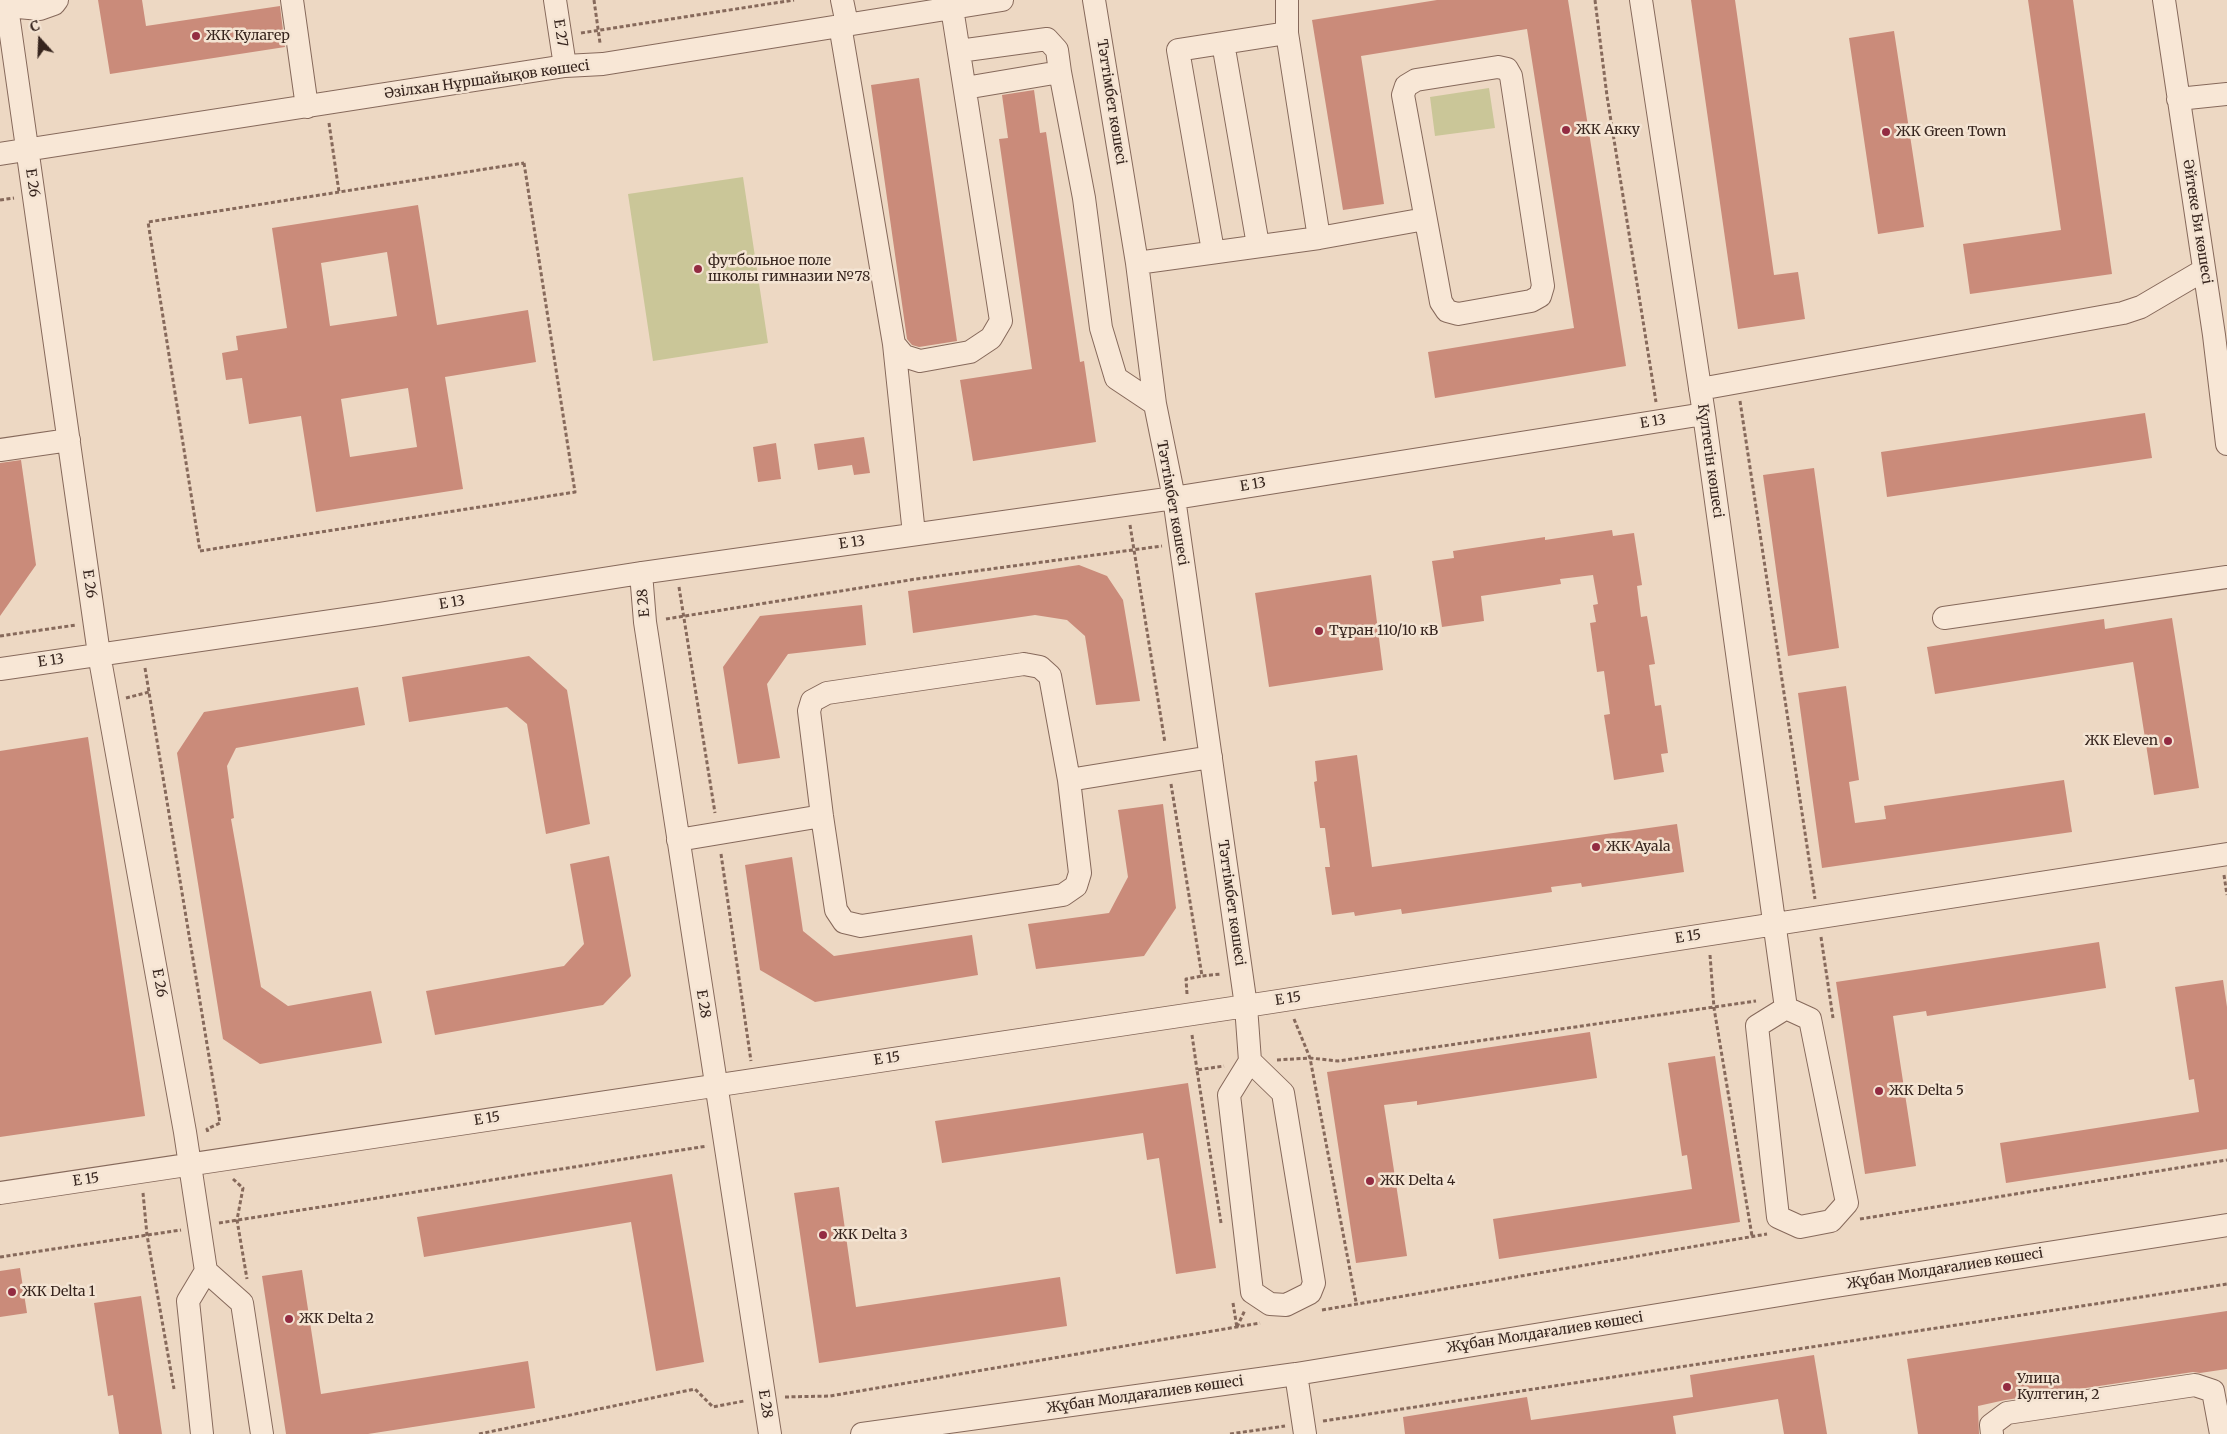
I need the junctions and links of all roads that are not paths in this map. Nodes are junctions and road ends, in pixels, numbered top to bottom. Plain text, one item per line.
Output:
1 (58, 0) edge
2 (292, 0) edge
3 (555, 0) edge
4 (842, 0) edge
5 (1002, 0) edge
6 (1094, 0) edge
7 (1287, 0) edge
8 (1641, 0) edge
9 (2164, 0) edge
10 (7, 3) edge
11 (952, 8) junction
12 (843, 24) junction
13 (1287, 33) junction
14 (1224, 43) junction
15 (959, 51) junction
16 (565, 66) junction
17 (1060, 72) junction
18 (965, 88) junction
19 (2227, 94) edge
20 (2178, 99) junction
21 (317, 105) junction
22 (27, 150) junction
23 (0, 154) edge
24 (1425, 219) junction
25 (1319, 238) junction
26 (1258, 246) junction
27 (1213, 251) junction
28 (1137, 263) junction
29 (2204, 270) junction
30 (2221, 334) edge
31 (894, 344) junction
32 (1700, 389) junction
33 (1155, 404) junction
34 (1704, 414) junction
35 (69, 440) junction
36 (2227, 444) edge
37 (0, 450) edge
38 (1174, 498) junction
39 (914, 534) junction
40 (641, 573) junction
41 (2227, 577) edge
42 (1944, 618) dead end
43 (99, 654) junction
44 (0, 669) edge
45 (1211, 757) junction
46 (1069, 780) junction
47 (822, 816) junction
48 (678, 840) junction
49 (2227, 854) edge
50 (1774, 924) junction
51 (1785, 1002) junction
52 (1246, 1006) junction
53 (1250, 1061) junction
54 (715, 1084) junction
55 (190, 1165) junction
56 (0, 1193) edge
57 (2227, 1225) edge
58 (206, 1271) junction
59 (1296, 1374) junction
60 (1304, 1429) edge
61 (202, 1434) edge
62 (262, 1434) edge
63 (770, 1434) edge
64 (862, 1434) edge
65 (1992, 1434) edge
66 (2221, 1434) edge

1 - 10 street
2 - 21 street
3 - 16 street, E 27
4 - 12 street
5 - 11 street, Әзілхан Нұршайықов көшесі
6 - 28 street, Тәттімбет көшесі
7 - 13 street
8 - 32 street, Күлтегін көшесі
9 - 20 street, Әйтеке Би көшесі
10 - 22 street, E 26
11 - 12 street, Әзілхан Нұршайықов көшесі
11 - 15 street
12 - 16 street, Әзілхан Нұршайықов көшесі
12 - 31 street
13 - 14 street
13 - 25 street
14 - 26 street
14 - 27 street
15 - 17 street
15 - 18 street
16 - 21 street, Әзілхан Нұршайықов көшесі
17 - 18 street
17 - 33 street
18 - 31 street
19 - 20 street
20 - 29 street, Әйтеке Би көшесі
21 - 22 street, Әзілхан Нұршайықов көшесі
22 - 23 street, Әзілхан Нұршайықов көшесі
22 - 35 street, E 26
24 - 24 street
24 - 25 street
25 - 26 street
26 - 27 street
27 - 28 street
28 - 33 street, Тәттімбет көшесі
29 - 30 street, Әйтеке Би көшесі
29 - 32 street
30 - 36 street, Әйтеке Би көшесі
31 - 39 street
32 - 34 street, Күлтегін көшесі
33 - 38 street, Тәттімбет көшесі
34 - 38 street, E 13
34 - 50 street, Күлтегін көшесі
35 - 37 street
35 - 43 street, E 26
38 - 39 street, E 13
38 - 45 street, Тәттімбет көшесі
39 - 40 street, E 13
40 - 43 street, E 13
40 - 48 street, E 28
41 - 42 street
43 - 44 street, E 13
43 - 55 street, E 26
45 - 46 street
45 - 52 street, Тәттімбет көшесі
46 - 47 street
46 - 47 street
47 - 48 street
48 - 54 street, E 28
49 - 50 street, E 15
50 - 51 street, Күлтегін көшесі
50 - 52 street, E 15
51 - 51 street
52 - 53 street, Тәттімбет көшесі
52 - 54 street, E 15
53 - 53 street
54 - 55 street, E 15
54 - 63 street, E 28
55 - 56 street, E 15
55 - 58 street, E 26
57 - 59 street, Жұбан Молдағалиев көшесі
58 - 61 street
58 - 62 street
59 - 60 street
59 - 64 street, Жұбан Молдағалиев көшесі
65 - 66 street

